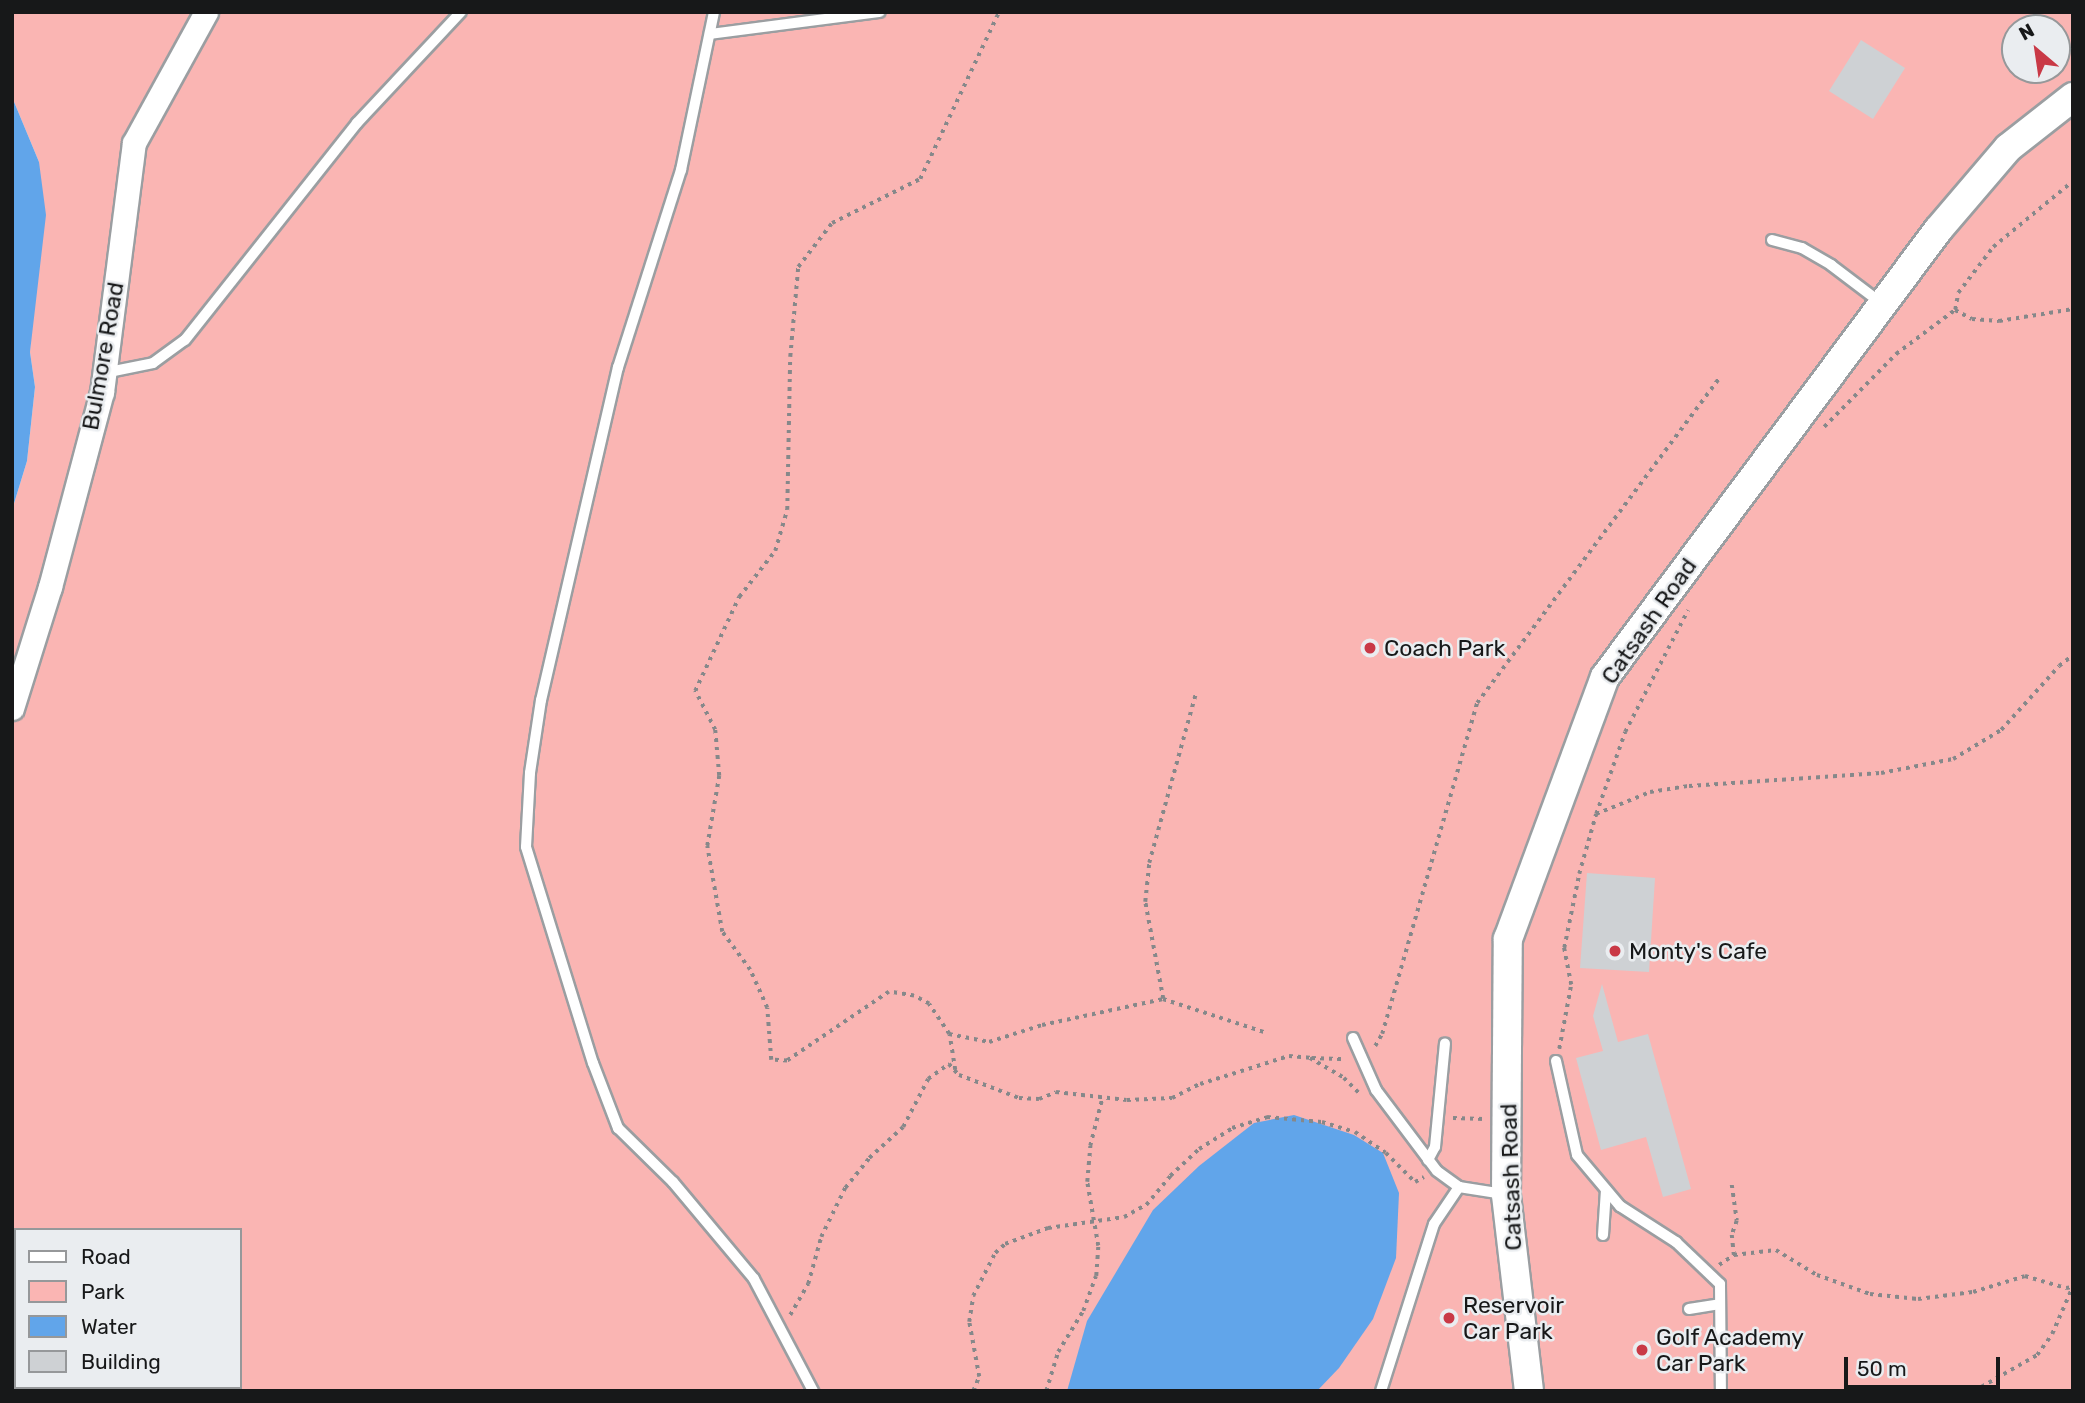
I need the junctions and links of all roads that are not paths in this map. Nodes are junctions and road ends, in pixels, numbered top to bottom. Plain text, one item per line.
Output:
1 (206, 12) edge
2 (461, 12) edge
3 (714, 12) edge
4 (880, 12) edge
5 (710, 34) junction
6 (2073, 97) edge
7 (1772, 240) dead end
8 (1881, 303) junction
9 (104, 373) junction
10 (12, 708) edge
11 (1353, 1038) dead end
12 (1446, 1043) dead end
13 (1556, 1061) road end
14 (1429, 1160) junction
15 (1459, 1187) junction
16 (1606, 1190) junction
17 (1506, 1194) junction
18 (1602, 1235) dead end
19 (1720, 1304) junction
20 (1689, 1309) dead end
21 (813, 1391) edge
22 (1381, 1391) edge
23 (1529, 1391) edge
24 (1721, 1391) edge

1 - 9 street, Bulmore Road
2 - 9 lane
3 - 5 lane
4 - 5 lane
5 - 21 lane
6 - 8 street, Catsash Road
7 - 8 lane
8 - 17 street, Catsash Road
9 - 10 street, Bulmore Road
11 - 14 lane
12 - 14 lane
13 - 16 lane
14 - 15 lane
15 - 17 lane
15 - 22 lane
16 - 18 lane
16 - 19 lane
17 - 23 street, Catsash Road
19 - 20 lane
19 - 24 lane

